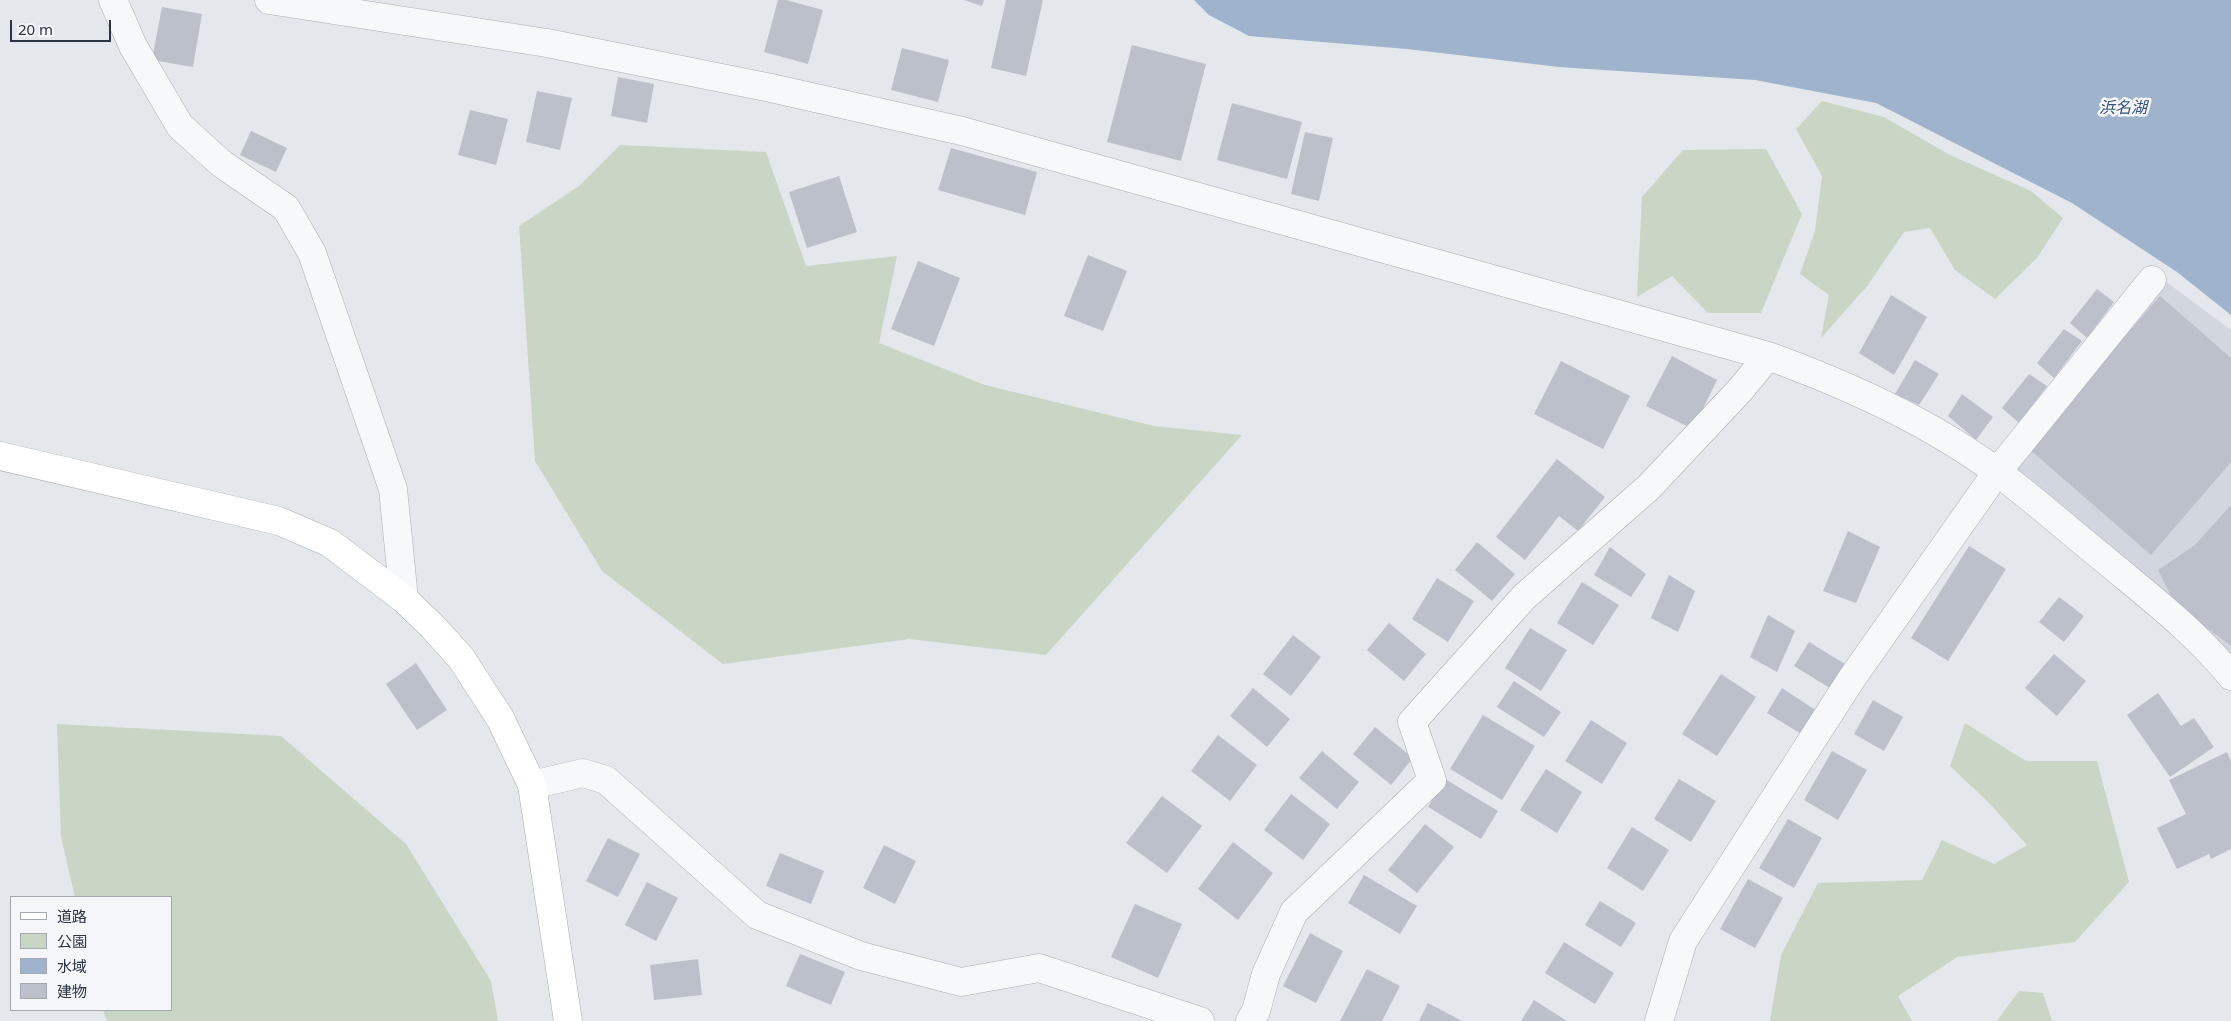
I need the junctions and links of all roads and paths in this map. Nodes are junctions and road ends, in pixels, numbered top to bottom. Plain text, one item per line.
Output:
1 (113, 0) edge
2 (269, 0) edge
3 (2152, 280) dead end
4 (1768, 356) junction
5 (0, 456) edge
6 (1997, 472) junction
7 (404, 599) junction
8 (2231, 676) edge
9 (532, 785) junction
10 (1260, 1018) edge
11 (568, 1021) edge
12 (1200, 1021) edge
13 (1659, 1021) edge

1 - 7 street
2 - 4 street
3 - 6 street
4 - 6 street
4 - 10 street
5 - 7 street
6 - 8 street
6 - 13 street
7 - 9 street
9 - 11 street
9 - 12 street

